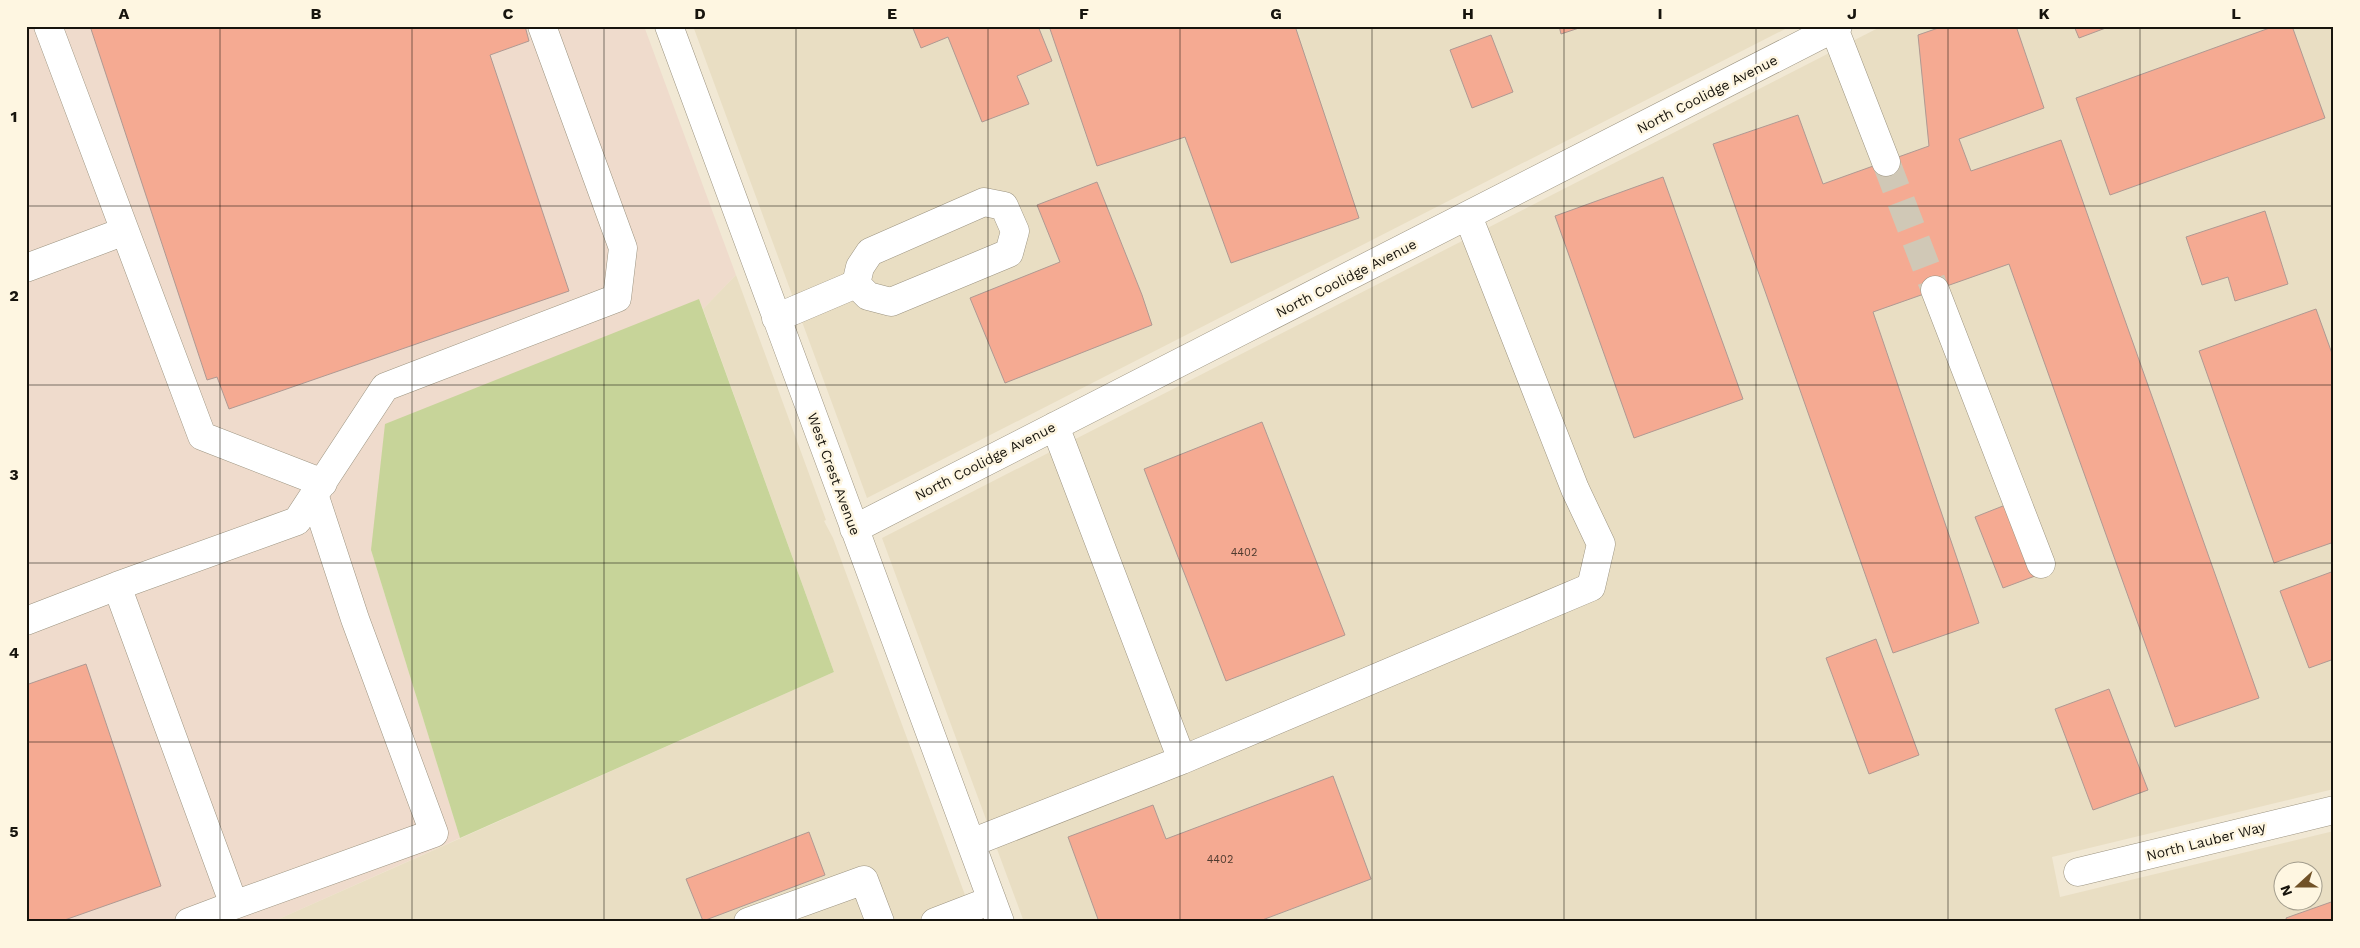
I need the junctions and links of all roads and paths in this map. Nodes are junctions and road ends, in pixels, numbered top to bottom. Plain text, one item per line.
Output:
1 (48, 26) edge
2 (542, 26) edge
3 (669, 26) edge
4 (1836, 27) edge
5 (1886, 162) tunnel mouth
6 (1468, 216) junction
7 (125, 231) junction
8 (26, 268) edge
9 (856, 284) junction
10 (1935, 290) tunnel mouth
11 (776, 318) junction
12 (1055, 426) junction
13 (319, 490) junction
14 (854, 529) junction
15 (2041, 564) dead end
16 (117, 586) junction
17 (26, 621) edge
18 (1182, 760) junction
19 (2334, 810) edge
20 (971, 843) junction
21 (2078, 872) dead end
22 (234, 906) junction
23 (996, 911) edge
24 (189, 922) edge
25 (748, 922) edge
26 (880, 922) edge
27 (935, 922) edge

1 - 7 street
2 - 13 street
3 - 11 street, West Crest Avenue
4 - 5 street
4 - 6 street, North Coolidge Avenue
6 - 12 street, North Coolidge Avenue
6 - 18 street
7 - 8 street
7 - 13 street
9 - 9 street
9 - 11 street
10 - 15 street
11 - 14 street, West Crest Avenue
12 - 14 street, North Coolidge Avenue
12 - 18 street
13 - 16 street
13 - 22 street
14 - 20 street, West Crest Avenue
16 - 17 street
16 - 22 street
18 - 20 street
19 - 21 street, North Lauber Way
20 - 23 street, West Crest Avenue
22 - 24 street
23 - 27 street
25 - 26 street

